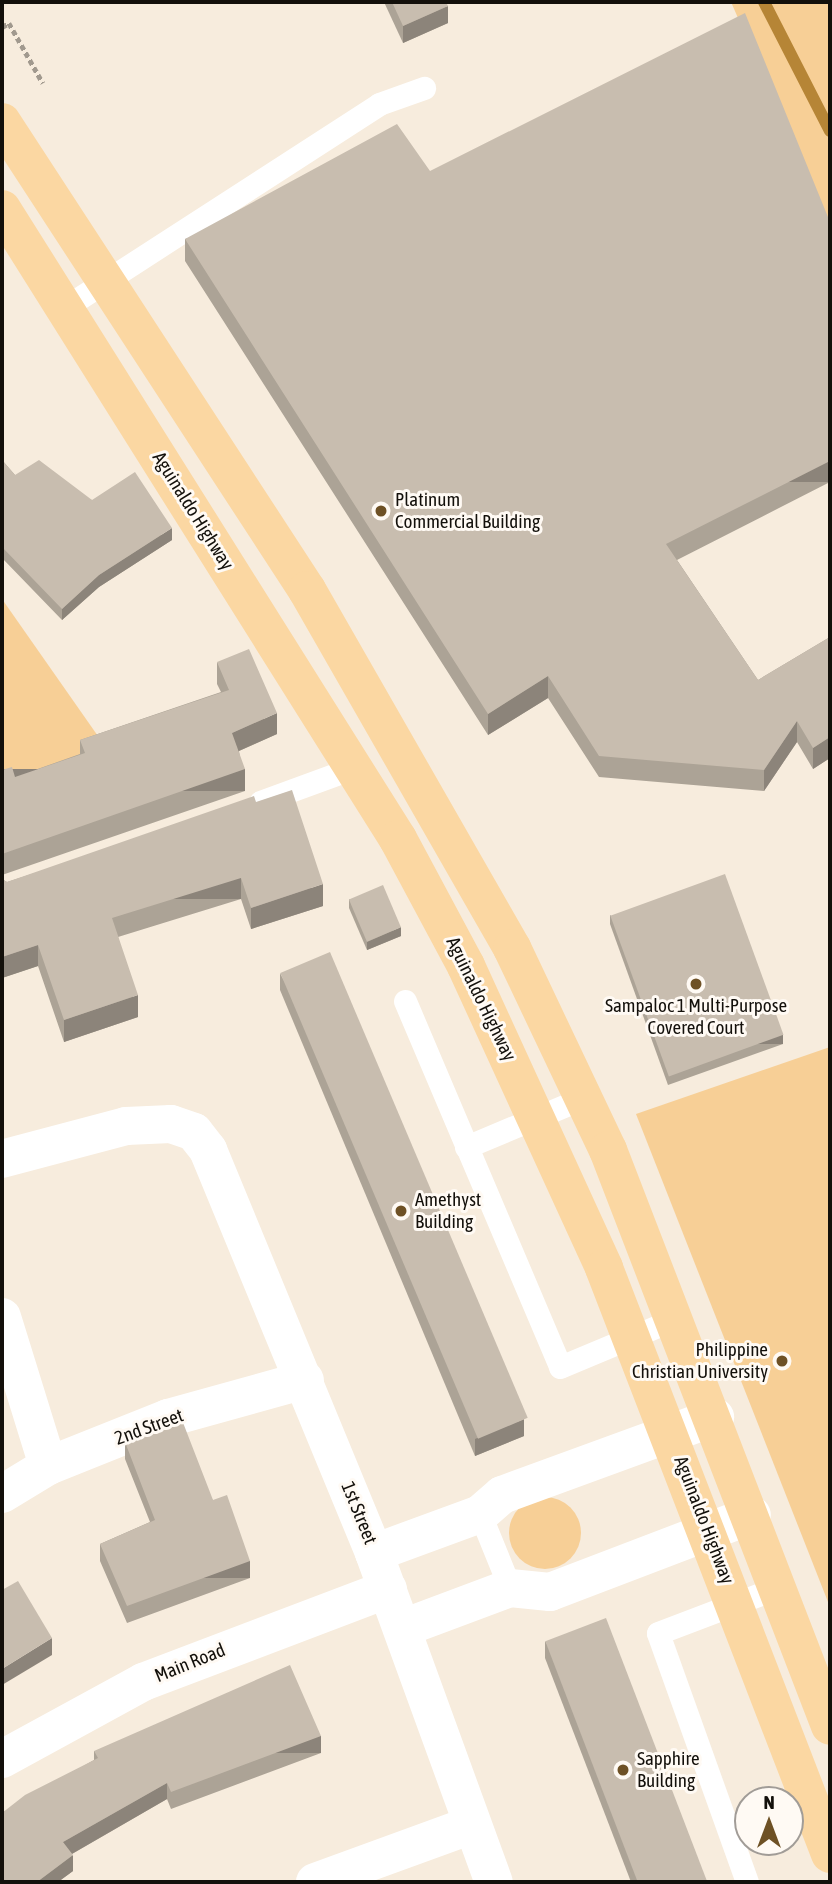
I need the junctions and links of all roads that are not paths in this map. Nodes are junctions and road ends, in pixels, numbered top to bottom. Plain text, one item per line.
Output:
1 (424, 88) dead end
2 (2, 122) edge
3 (2, 209) edge
4 (104, 280) junction
5 (64, 309) junction
6 (353, 768) junction
7 (242, 808) edge
8 (441, 820) junction
9 (398, 839) junction
10 (405, 1001) dead end
11 (583, 1098) junction
12 (538, 1116) junction
13 (466, 1147) junction
14 (2, 1159) edge
15 (2, 1317) edge
16 (675, 1319) junction
17 (632, 1336) junction
18 (305, 1380) junction
19 (715, 1417) junction
20 (671, 1434) junction
21 (48, 1466) junction
22 (2, 1494) edge
23 (480, 1514) junction
24 (752, 1515) junction
25 (709, 1532) junction
26 (374, 1553) junction
27 (779, 1587) junction
28 (510, 1588) junction
29 (388, 1589) junction
30 (736, 1601) junction
31 (403, 1628) junction
32 (830, 1726) edge
33 (2, 1759) edge
34 (472, 1825) junction
35 (830, 1854) edge
36 (315, 1882) edge
37 (494, 1882) edge
38 (747, 1882) edge

1 - 4 lane
2 - 4 main road
3 - 5 main road, Aguinaldo Highway
4 - 5 lane
4 - 8 main road
5 - 6 main road, Aguinaldo Highway
6 - 7 lane
6 - 9 main road, Aguinaldo Highway
8 - 9 main road
8 - 11 main road
9 - 12 main road, Aguinaldo Highway
10 - 13 lane
11 - 12 lane
11 - 16 main road
12 - 13 lane
12 - 17 main road, Aguinaldo Highway
13 - 17 lane
14 - 18 street, 1st Street
15 - 21 street
16 - 17 lane
16 - 19 main road
17 - 20 main road, Aguinaldo Highway
18 - 21 street, 2nd Street
18 - 26 street, 1st Street
19 - 20 street
19 - 24 main road
20 - 23 street
20 - 25 main road, Aguinaldo Highway
21 - 22 street, 2nd Street
23 - 26 street
23 - 28 lane
24 - 25 street
24 - 27 main road
25 - 28 street
25 - 30 main road, Aguinaldo Highway
26 - 29 street, 1st Street
27 - 30 lane
27 - 32 main road
28 - 31 street
29 - 31 street, 1st Street
29 - 33 street, Main Road
30 - 35 main road, Aguinaldo Highway
30 - 38 lane
31 - 34 street, 1st Street
34 - 36 street
34 - 37 street, 1st Street

